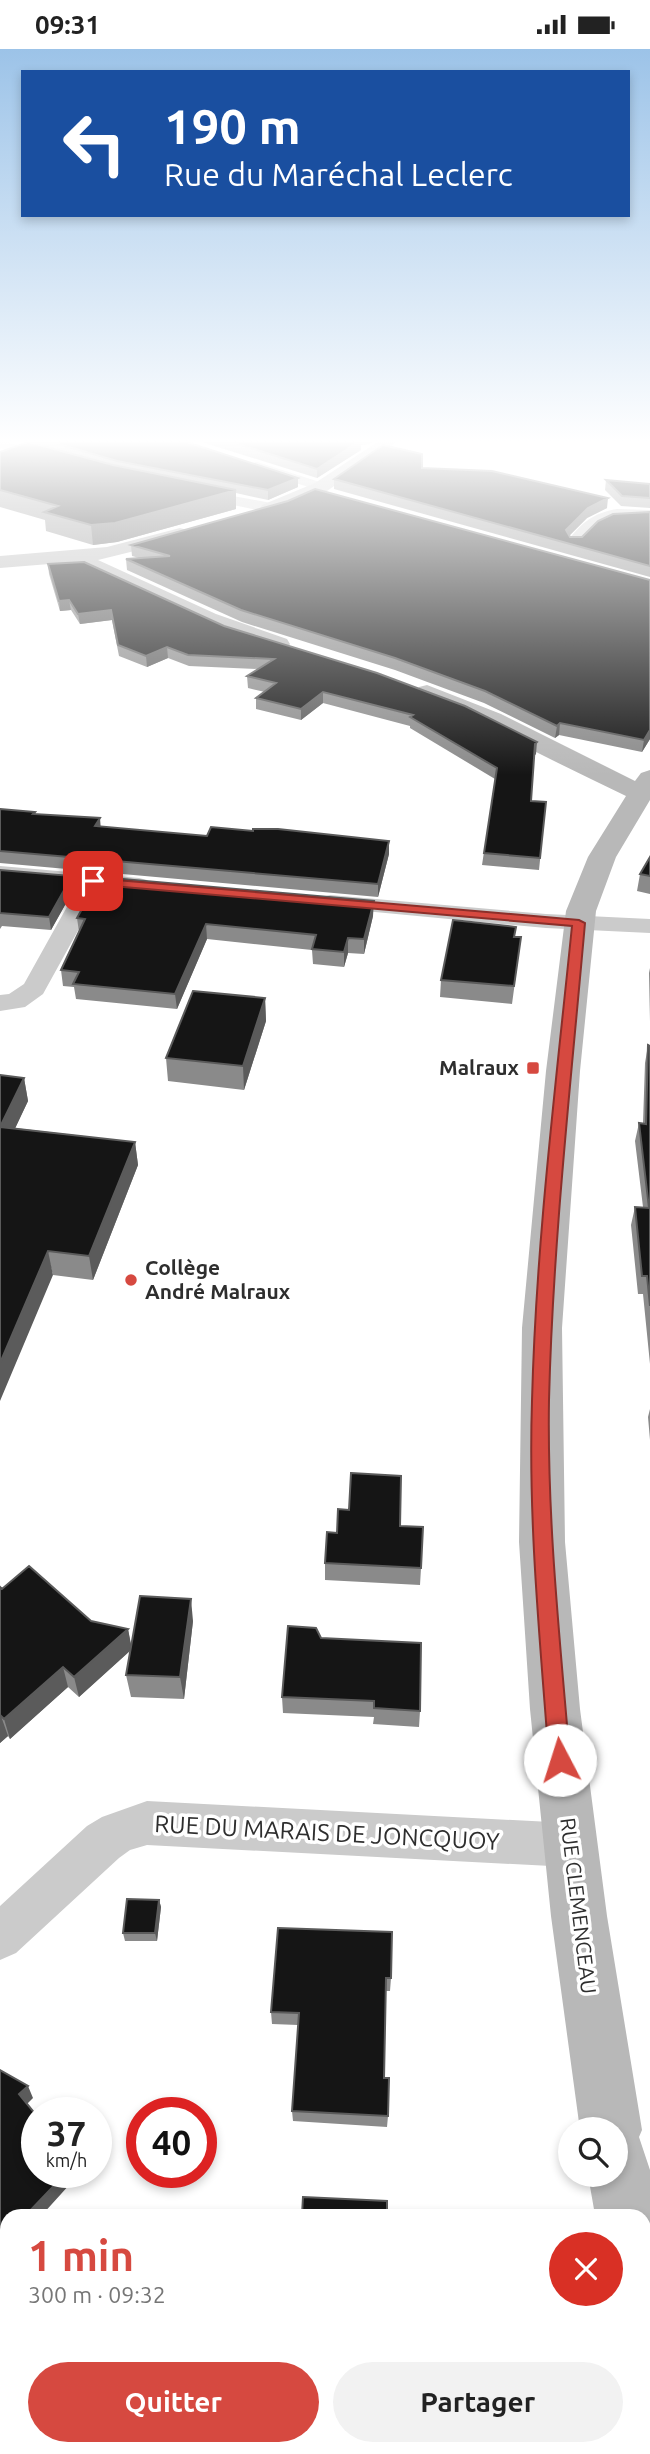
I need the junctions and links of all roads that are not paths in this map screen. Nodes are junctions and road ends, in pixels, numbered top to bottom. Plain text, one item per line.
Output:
1 (117, 551) edge
2 (80, 557) junction
3 (0, 562) edge
4 (303, 650) edge
5 (403, 683) edge
6 (580, 769) junction
7 (645, 784) edge
8 (607, 847) junction
9 (0, 873) edge
10 (93, 881) junction
11 (161, 887) edge
12 (310, 901) edge
13 (579, 923) junction
14 (650, 926) edge
15 (0, 1003) edge
16 (570, 1845) junction
17 (0, 1937) edge
18 (609, 2117) edge
19 (622, 2187) edge
20 (626, 2209) edge

1 - 2 street
2 - 3 street
2 - 4 street
5 - 6 street
6 - 7 street
6 - 8 street
7 - 8 street, RUE CLEMENCEAU
8 - 13 street, RUE CLEMENCEAU
9 - 10 street
10 - 11 street
10 - 15 street
12 - 13 street
13 - 14 street
13 - 16 street, RUE CLEMENCEAU
16 - 17 street, RUE DU MARAIS DE JONCQUOY
16 - 18 street, RUE CLEMENCEAU
19 - 20 street

